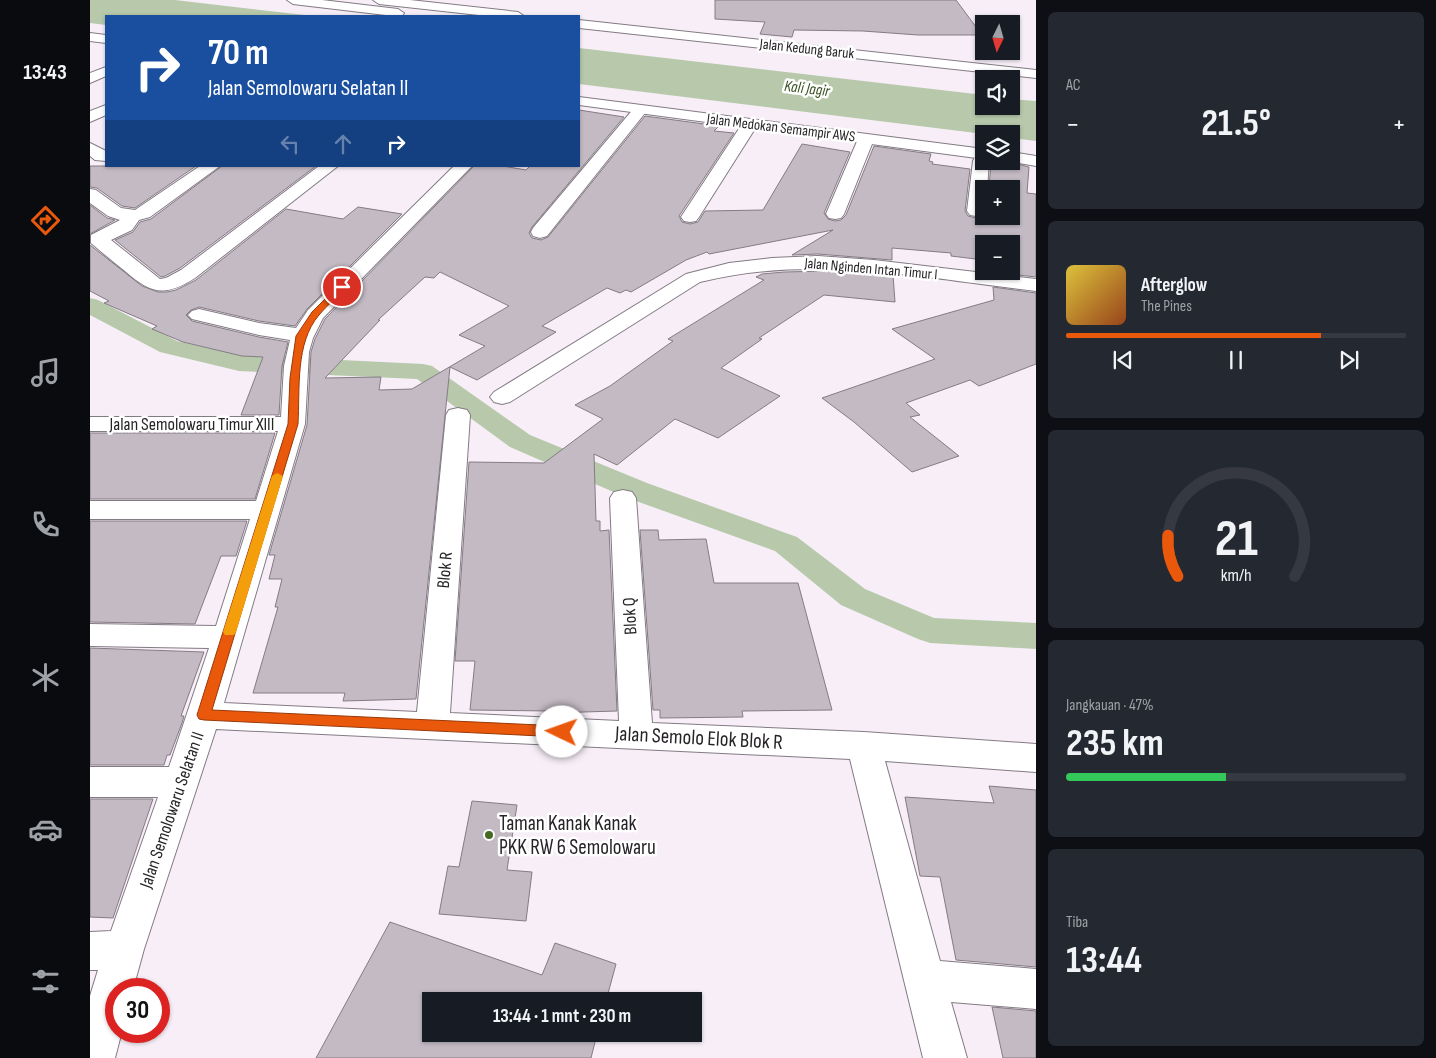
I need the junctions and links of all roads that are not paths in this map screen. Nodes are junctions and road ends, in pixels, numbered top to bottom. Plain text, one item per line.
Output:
1 (293, 0) edge
2 (300, 0) edge
3 (387, 0) edge
4 (422, 15) edge
5 (510, 15) edge
6 (580, 24) edge
7 (580, 34) edge
8 (90, 37) edge
9 (105, 39) edge
10 (105, 72) edge
11 (1036, 74) edge
12 (90, 79) edge
13 (975, 79) edge
14 (1020, 83) edge
15 (1036, 85) edge
16 (580, 102) edge
17 (105, 110) edge
18 (640, 110) junction
19 (90, 117) edge
20 (750, 124) junction
21 (866, 139) junction
22 (975, 153) edge
23 (1020, 159) edge
24 (1036, 161) edge
25 (211, 167) edge
26 (329, 167) edge
27 (463, 167) edge
28 (90, 194) edge
29 (835, 214) dead end
30 (126, 216) junction
31 (690, 217) dead end
32 (540, 232) dead end
33 (1036, 285) edge
34 (199, 315) dead end
35 (301, 336) junction
36 (502, 397) dead end
37 (458, 415) dead end
38 (90, 424) edge
39 (293, 424) junction
40 (623, 498) dead end
41 (90, 510) edge
42 (267, 510) junction
43 (90, 635) edge
44 (228, 637) junction
45 (204, 715) junction
46 (432, 726) junction
47 (636, 735) junction
48 (864, 746) junction
49 (1036, 758) edge
50 (90, 782) edge
51 (181, 782) junction
52 (107, 950) edge
53 (925, 980) junction
54 (1036, 988) edge
55 (93, 1058) edge
56 (946, 1058) edge

1 - 2 street
2 - 4 street
3 - 5 street
6 - 11 street, Jalan Kedung Baruk
7 - 13 street, Jalan Kedung Baruk
8 - 9 street
10 - 12 street
14 - 15 street
16 - 18 street, Jalan Medokan Semampir AWS
17 - 19 street
18 - 20 street, Jalan Medokan Semampir AWS
18 - 32 street
20 - 21 street, Jalan Medokan Semampir AWS
20 - 31 street
21 - 22 street, Jalan Medokan Semampir AWS
21 - 29 street
23 - 24 street
25 - 30 street
26 - 30 street
27 - 35 street
28 - 30 street
33 - 36 street, Jalan Nginden Intan Timur I
34 - 35 street
35 - 39 street, Jalan Semolowaru Selatan II
37 - 46 street, Blok R
38 - 39 street, Jalan Semolowaru Timur XIII
39 - 42 street, Jalan Semolowaru Selatan II
40 - 47 street, Blok Q
41 - 42 street
42 - 44 street, Jalan Semolowaru Selatan II
43 - 44 street
44 - 45 street, Jalan Semolowaru Selatan II
45 - 46 street, Jalan Semolo Elok Blok R
45 - 51 street, Jalan Semolowaru Selatan II
46 - 47 street, Jalan Semolo Elok Blok R
47 - 48 street, Jalan Semolo Elok Blok R
48 - 49 street, Jalan Semolo Elok Blok R
48 - 53 street
50 - 51 street
51 - 52 street, Jalan Semolowaru Selatan II
52 - 55 street, Jalan Semolowaru Selatan II
53 - 54 street
53 - 56 street

